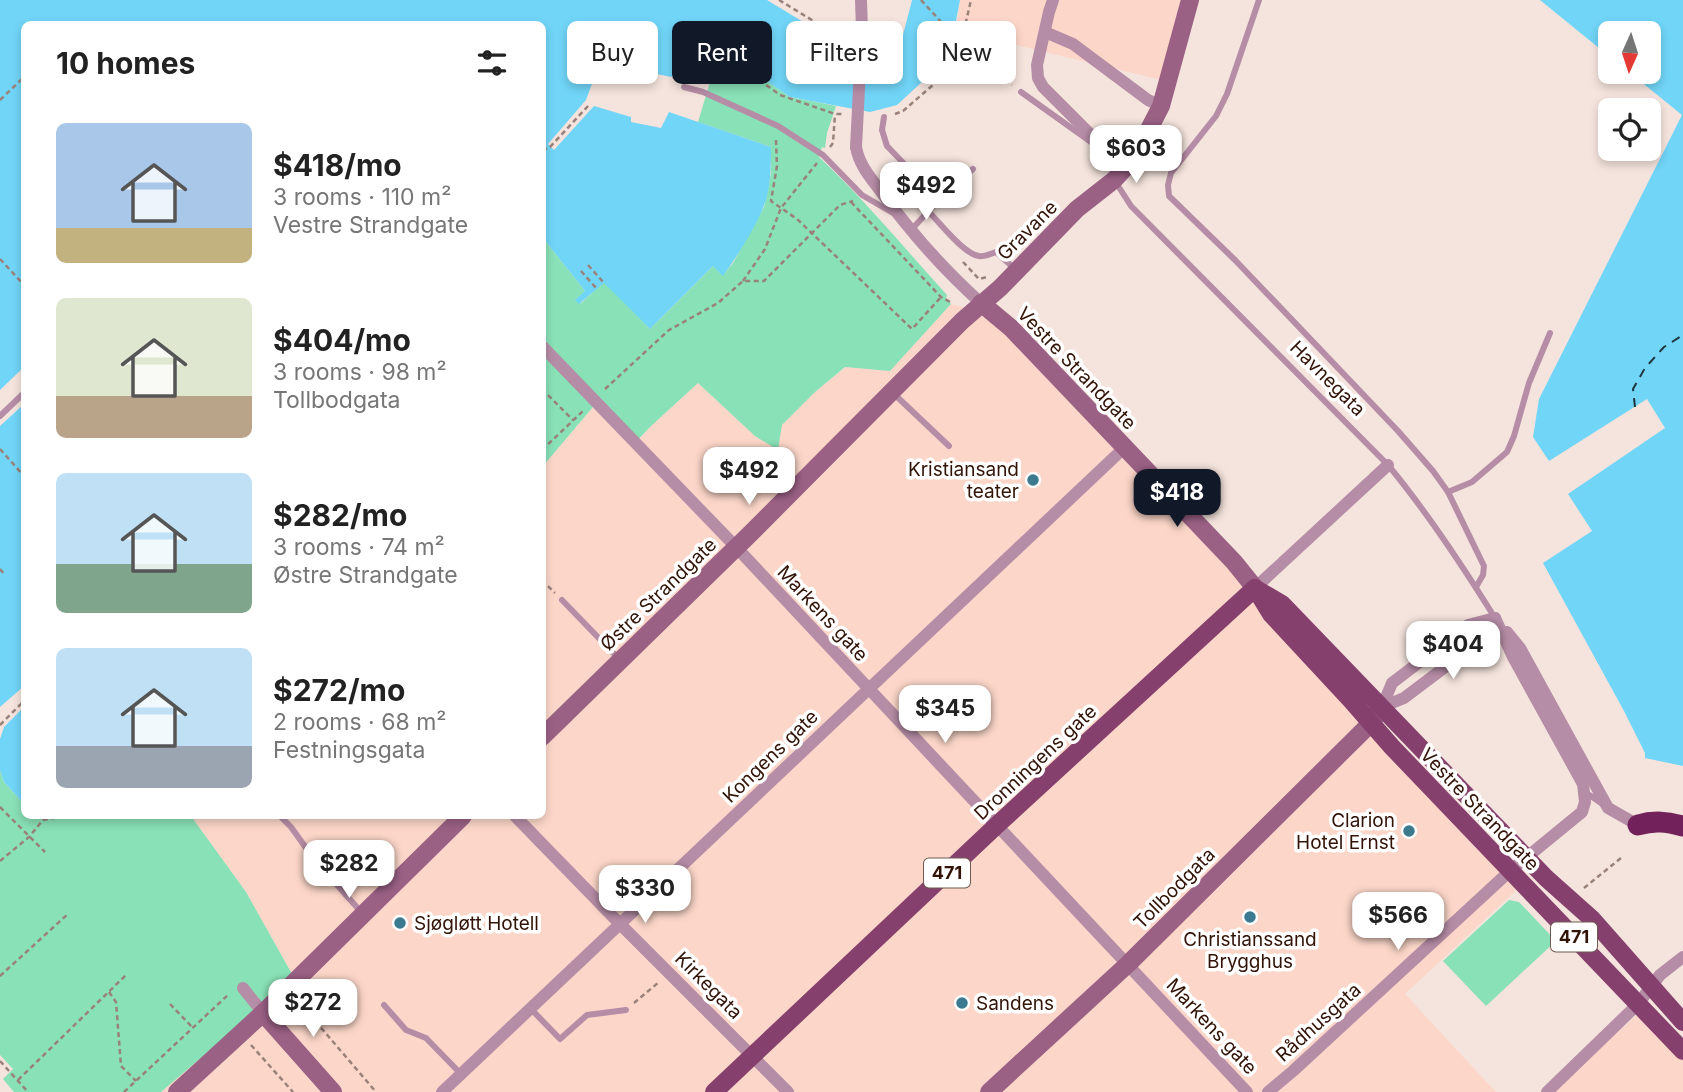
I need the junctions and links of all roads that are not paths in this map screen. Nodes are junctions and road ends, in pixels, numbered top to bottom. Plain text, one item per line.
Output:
1 (861, 0) edge
2 (1053, 0) edge
3 (1190, 0) edge
4 (1259, 0) edge
5 (1045, 32) junction
6 (684, 87) dead end
7 (1021, 92) road end
8 (1161, 106) junction
9 (884, 117) dead end
10 (973, 169) dead end
11 (1120, 173) junction
12 (939, 201) junction
13 (929, 212) junction
14 (899, 216) junction
15 (911, 230) junction
16 (1016, 271) junction
17 (981, 303) junction
18 (1550, 332) dead end
19 (546, 350) edge
20 (892, 391) junction
21 (21, 396) edge
22 (0, 416) edge
23 (948, 446) dead end
24 (1125, 447) junction
25 (1388, 466) junction
26 (1448, 492) junction
27 (736, 547) junction
28 (1476, 587) junction
29 (1255, 588) junction
30 (562, 600) road end
31 (1495, 618) junction
32 (620, 660) junction
33 (868, 689) junction
34 (1382, 707) junction
35 (1371, 723) junction
36 (546, 733) edge
37 (1585, 792) junction
38 (1608, 808) junction
39 (283, 819) edge
40 (460, 819) edge
41 (518, 819) edge
42 (997, 825) junction
43 (1638, 825) joint
44 (1683, 826) edge
45 (1526, 858) junction
46 (1511, 870) junction
47 (363, 914) junction
48 (621, 925) junction
49 (1683, 957) edge
50 (1128, 964) junction
51 (1651, 986) junction
52 (237, 990) road end
53 (1638, 1004) junction
54 (384, 1005) dead end
55 (531, 1009) junction
56 (626, 1010) road end
57 (263, 1013) junction
58 (1683, 1022) edge
59 (1683, 1051) edge
60 (753, 1056) junction
61 (461, 1074) junction
62 (177, 1092) edge
63 (333, 1092) edge
64 (442, 1092) edge
65 (714, 1092) edge
66 (788, 1092) edge
67 (989, 1092) edge
68 (1247, 1092) edge
69 (1268, 1092) edge
70 (1547, 1092) edge

1 - 14 street, bridge
2 - 5 street
3 - 8 street, Gravane
4 - 26 lane
5 - 8 street
5 - 11 street
6 - 14 lane
7 - 11 lane, Havnegata
8 - 11 street, Gravane
9 - 12 lane
10 - 12 lane
11 - 16 street, Gravane
11 - 25 lane, Havnegata
12 - 13 lane
13 - 15 lane
13 - 16 lane
14 - 15 street
15 - 17 street
16 - 17 street, Gravane
17 - 20 street, Østre Strandgate
17 - 24 street, Vestre Strandgate
18 - 26 lane
19 - 27 street, Markens gate
20 - 23 lane
20 - 27 street, Østre Strandgate
21 - 22 lane
24 - 29 street, Vestre Strandgate
24 - 33 street, Kongens gate
25 - 28 lane, Havnegata
25 - 29 street, Dronningens gate
26 - 28 lane
27 - 32 street, Østre Strandgate
27 - 33 street, Markens gate
28 - 31 lane, Havnegata
29 - 34 main road, Vestre Strandgate / 471
29 - 35 main road, Vestre Strandgate / 471
29 - 42 main road, Dronningens gate / 471
30 - 32 lane
31 - 34 street, Tollbodgata
31 - 34 street, Tollbodgata
31 - 37 street, Havnegata
31 - 38 street, Havnegata
32 - 36 street, Østre Strandgate
33 - 42 street, Markens gate
33 - 48 street, Kongens gate
34 - 35 street, Tollbodgata
34 - 45 main road, Vestre Strandgate / 471
35 - 46 main road, Vestre Strandgate / 471
35 - 50 street, Tollbodgata
37 - 38 lane
37 - 45 street, Rådhusgata
38 - 43 street
39 - 47 lane
40 - 47 street
41 - 48 street, Kirkegata
42 - 50 street, Markens gate
42 - 60 main road, Dronningens gate / 471
43 - 44 highway
45 - 46 street, Rådhusgata
45 - 51 main road, Vestre Strandgate / 471
46 - 53 main road, Vestre Strandgate / 471
46 - 69 street, Rådhusgata
47 - 57 street
48 - 55 street, Kongens gate
48 - 60 street, Kirkegata
49 - 51 street
50 - 67 street, Tollbodgata
50 - 68 street, Markens gate
51 - 53 street
51 - 58 main road, Vestre Strandgate / 471
52 - 57 street
53 - 59 main road, Vestre Strandgate / 471
53 - 70 street
54 - 61 lane
55 - 56 lane
55 - 61 street, Kongens gate
57 - 62 street
57 - 63 street
60 - 65 main road, Dronningens gate / 471
60 - 66 street, Kirkegata
61 - 64 street, Kongens gate

